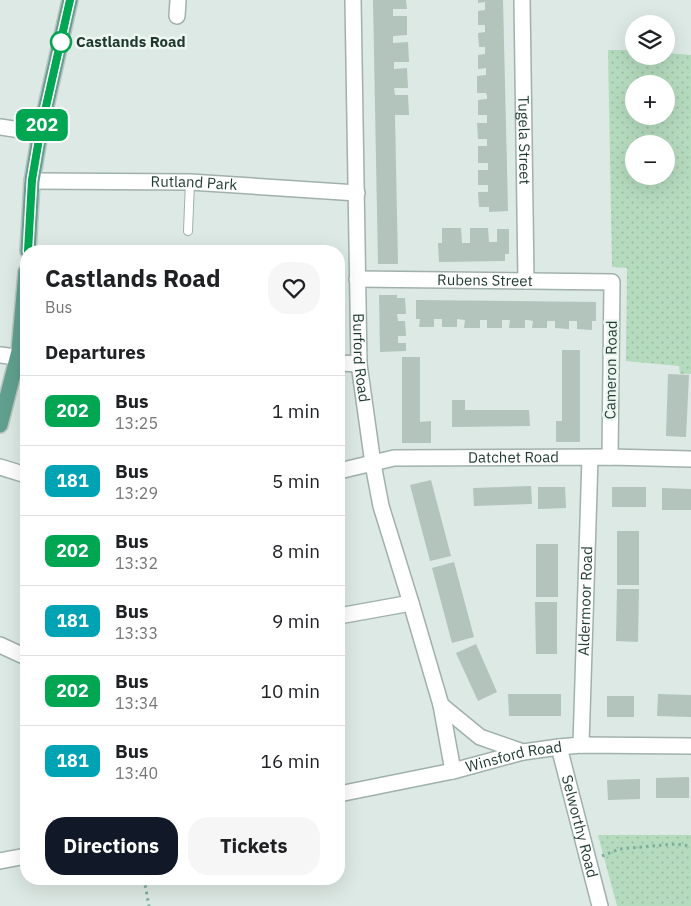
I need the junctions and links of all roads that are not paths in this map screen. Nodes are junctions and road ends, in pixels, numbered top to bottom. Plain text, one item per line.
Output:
1 (70, 0) edge
2 (178, 0) edge
3 (353, 0) edge
4 (522, 0) edge
5 (177, 16) dead end
6 (0, 127) edge
7 (40, 133) junction
8 (32, 180) junction
9 (190, 182) junction
10 (357, 193) junction
11 (188, 231) dead end
12 (28, 245) edge
13 (357, 279) junction
14 (526, 281) junction
15 (612, 282) joint
16 (20, 353) edge
17 (0, 355) edge
18 (20, 356) edge
19 (345, 363) edge
20 (359, 364) junction
21 (0, 425) edge
22 (610, 457) junction
23 (590, 458) junction
24 (691, 460) edge
25 (372, 464) junction
26 (0, 467) edge
27 (345, 470) edge
28 (20, 473) edge
29 (411, 602) junction
30 (345, 615) edge
31 (0, 645) edge
32 (20, 654) edge
33 (441, 705) junction
34 (581, 745) junction
35 (691, 746) edge
36 (559, 747) junction
37 (523, 752) junction
38 (453, 771) junction
39 (345, 793) edge
40 (20, 857) edge
41 (0, 861) edge
42 (600, 906) edge

1 - 7 main road
2 - 5 street
3 - 10 street, Burford Road
4 - 14 street, Tugela Street
6 - 7 street
7 - 8 main road
8 - 9 street, Rutland Park
8 - 12 main road
9 - 10 street, Rutland Park
9 - 11 lane
10 - 13 street, Burford Road
13 - 14 street, Rubens Street
13 - 20 street, Burford Road
14 - 15 street, Rubens Street
15 - 22 street, Cameron Road
16 - 17 street
18 - 21 main road
19 - 20 street
20 - 25 street, Burford Road
22 - 23 street, Datchet Road
22 - 24 street, Datchet Road
23 - 25 street, Datchet Road
23 - 34 street, Aldermoor Road
25 - 27 street, Datchet Road
25 - 29 street, Burford Road
26 - 28 street
29 - 30 street
29 - 33 street, Burford Road
31 - 32 street
33 - 37 street
33 - 38 street, Burford Road
34 - 35 street, Winsford Road
34 - 36 street, Winsford Road
36 - 37 street, Winsford Road
36 - 42 street, Selworthy Road
37 - 38 street, Winsford Road
38 - 39 street, Winsford Road
40 - 41 street

